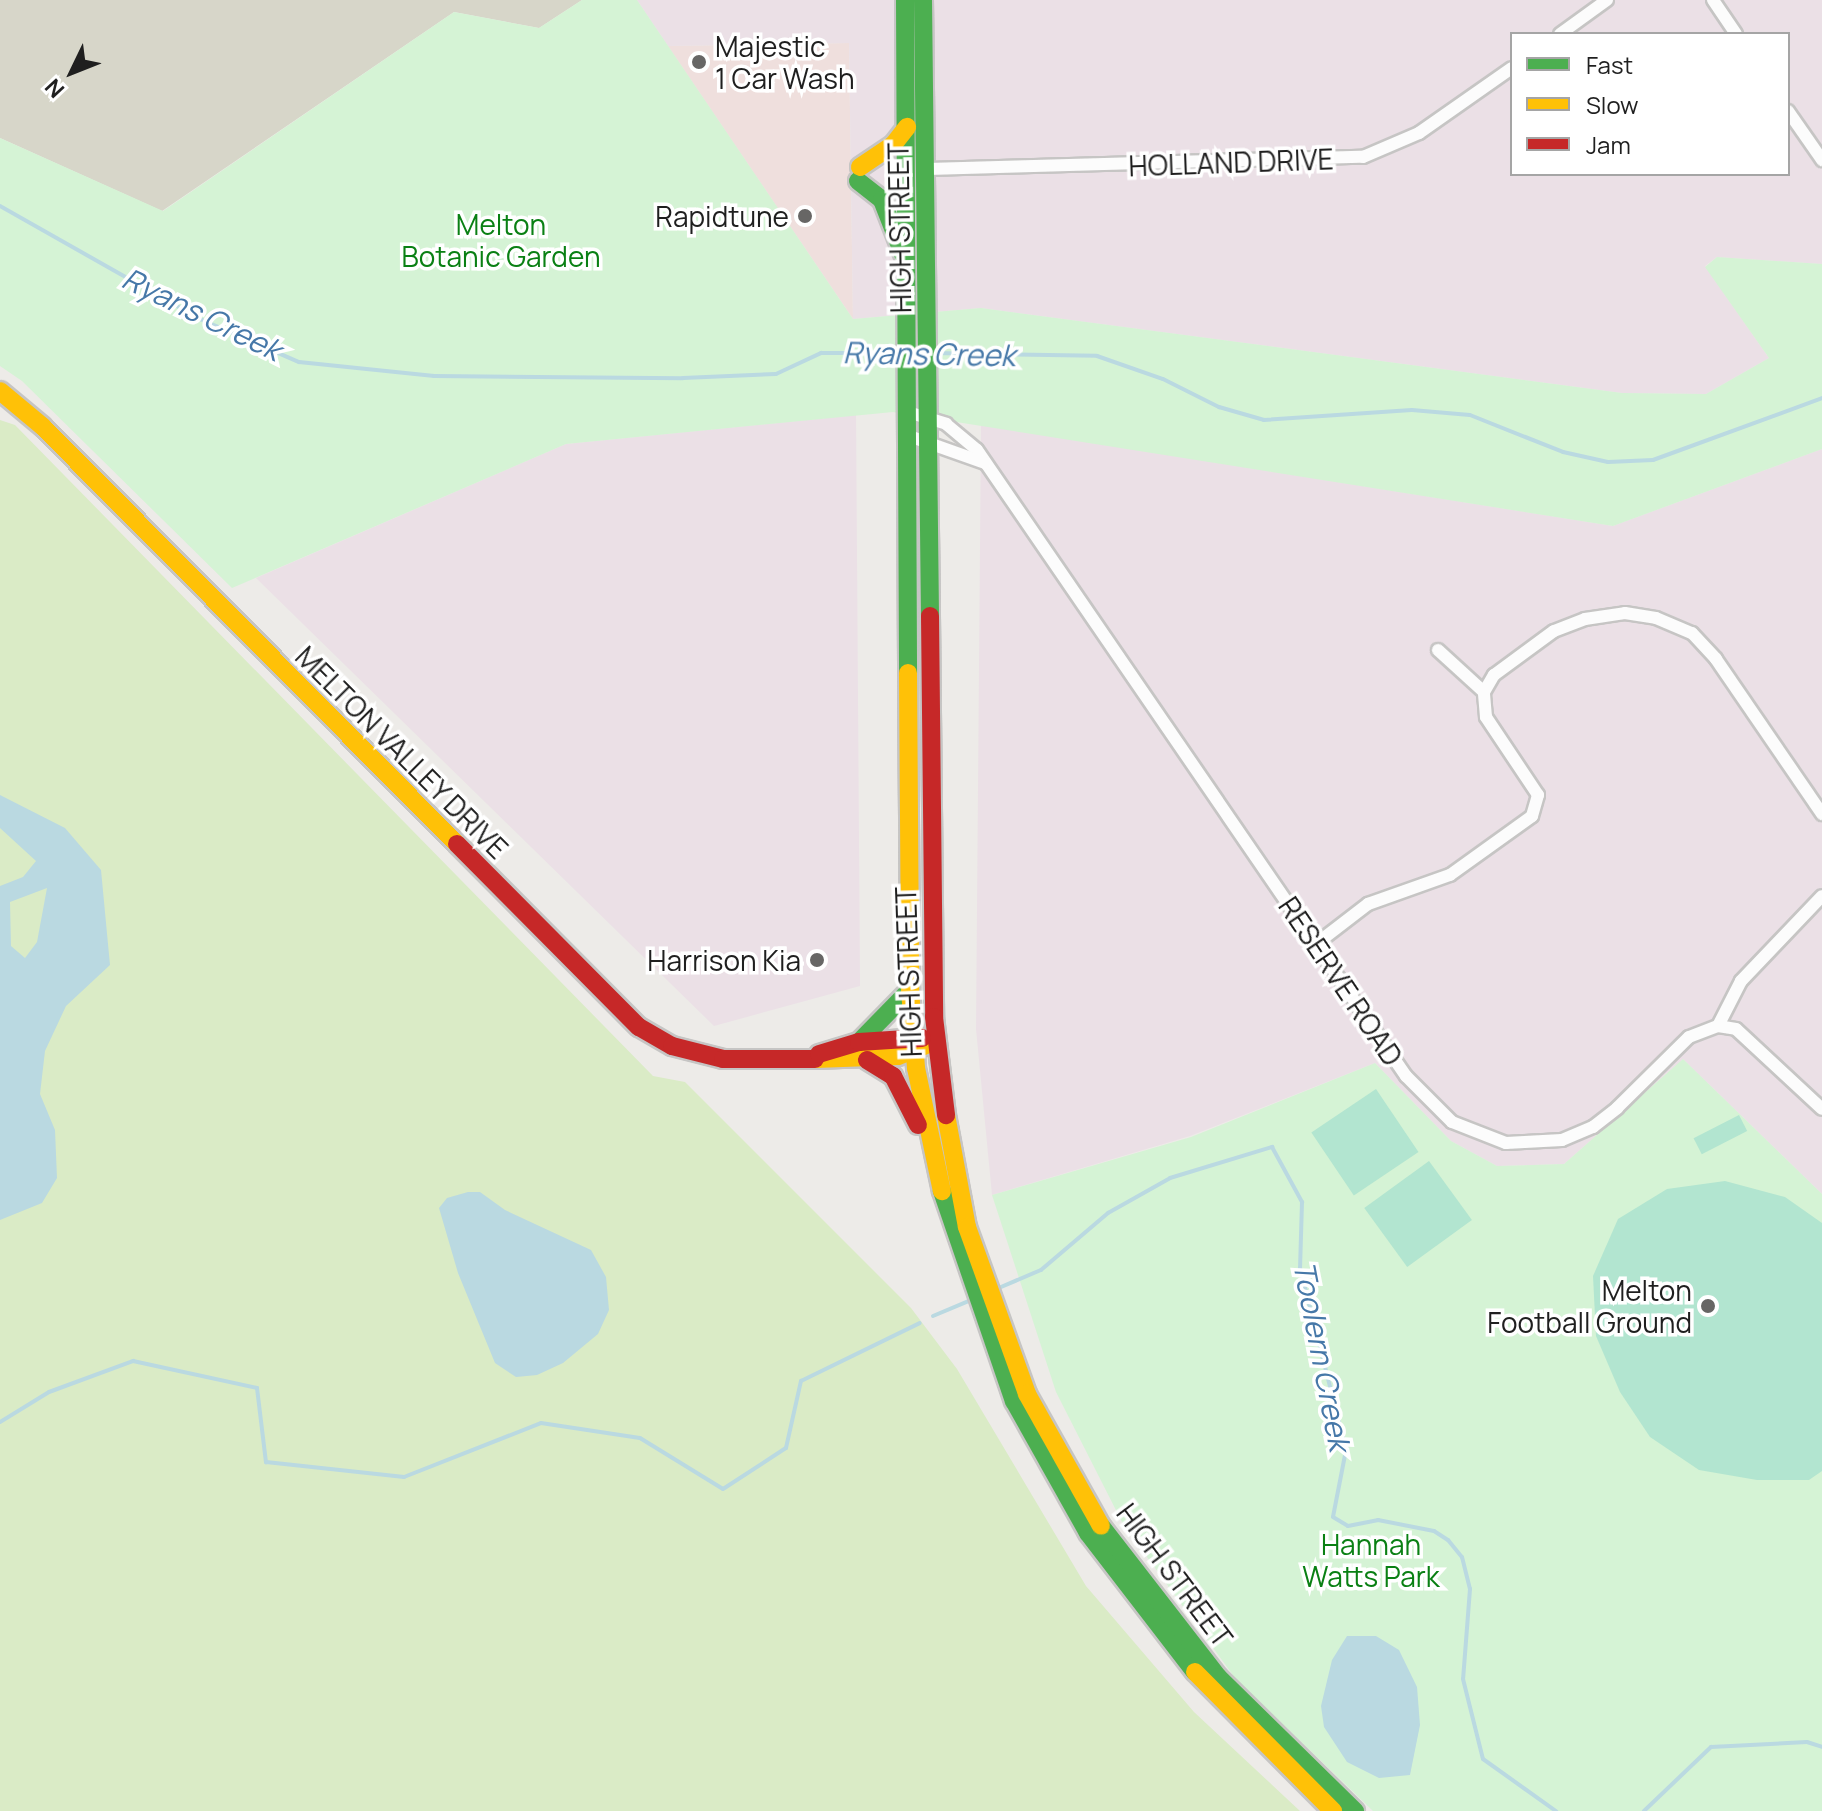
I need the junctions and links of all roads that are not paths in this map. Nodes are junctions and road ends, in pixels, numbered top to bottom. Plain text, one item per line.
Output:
1 (905, 0) edge
2 (923, 0) edge
3 (1607, 0) edge
4 (1713, 0) edge
5 (1563, 32) edge
6 (1735, 32) edge
7 (1510, 69) edge
8 (1790, 114) edge
9 (907, 127) junction
10 (1822, 160) edge
11 (916, 169) junction
12 (909, 268) junction
13 (0, 391) edge
14 (911, 413) junction
15 (931, 416) junction
16 (909, 436) junction
17 (930, 440) junction
18 (985, 463) junction
19 (1438, 650) dead end
20 (1484, 692) junction
21 (1822, 814) edge
22 (1822, 896) edge
23 (1316, 944) junction
24 (910, 990) junction
25 (1718, 1026) junction
26 (935, 1041) junction
27 (913, 1043) junction
28 (861, 1050) junction
29 (1822, 1109) edge
30 (943, 1195) junction
31 (977, 1286) junction
32 (989, 1319) junction
33 (1333, 1811) edge
34 (1355, 1811) edge

1 - 9 main road, HIGH STREET
2 - 11 main road, HIGH STREET
3 - 5 street
4 - 6 street
7 - 11 street, HOLLAND DRIVE
8 - 10 street
9 - 11 main road, HIGH STREET
9 - 12 main road
11 - 12 main road, HIGH STREET
11 - 15 main road, HIGH STREET
12 - 14 main road, HIGH STREET
13 - 28 main road, MELTON VALLEY DRIVE
14 - 15 street, RESERVE ROAD
14 - 16 main road, HIGH STREET
15 - 17 main road, HIGH STREET
15 - 18 street, RESERVE ROAD
16 - 17 street
16 - 24 main road, HIGH STREET
17 - 18 street
17 - 26 main road, HIGH STREET
18 - 23 street, RESERVE ROAD
19 - 20 street
20 - 21 street
20 - 23 street
22 - 25 street
23 - 25 street, RESERVE ROAD
24 - 27 main road, HIGH STREET
24 - 28 main road
25 - 29 street
26 - 27 main road, MELTON VALLEY DRIVE
26 - 31 main road, HIGH STREET
27 - 28 main road, MELTON VALLEY DRIVE
27 - 30 main road, HIGH STREET
28 - 30 main road
30 - 31 main road, HIGH STREET
31 - 32 main road, HIGH STREET
32 - 33 main road, HIGH STREET
32 - 34 main road, HIGH STREET

